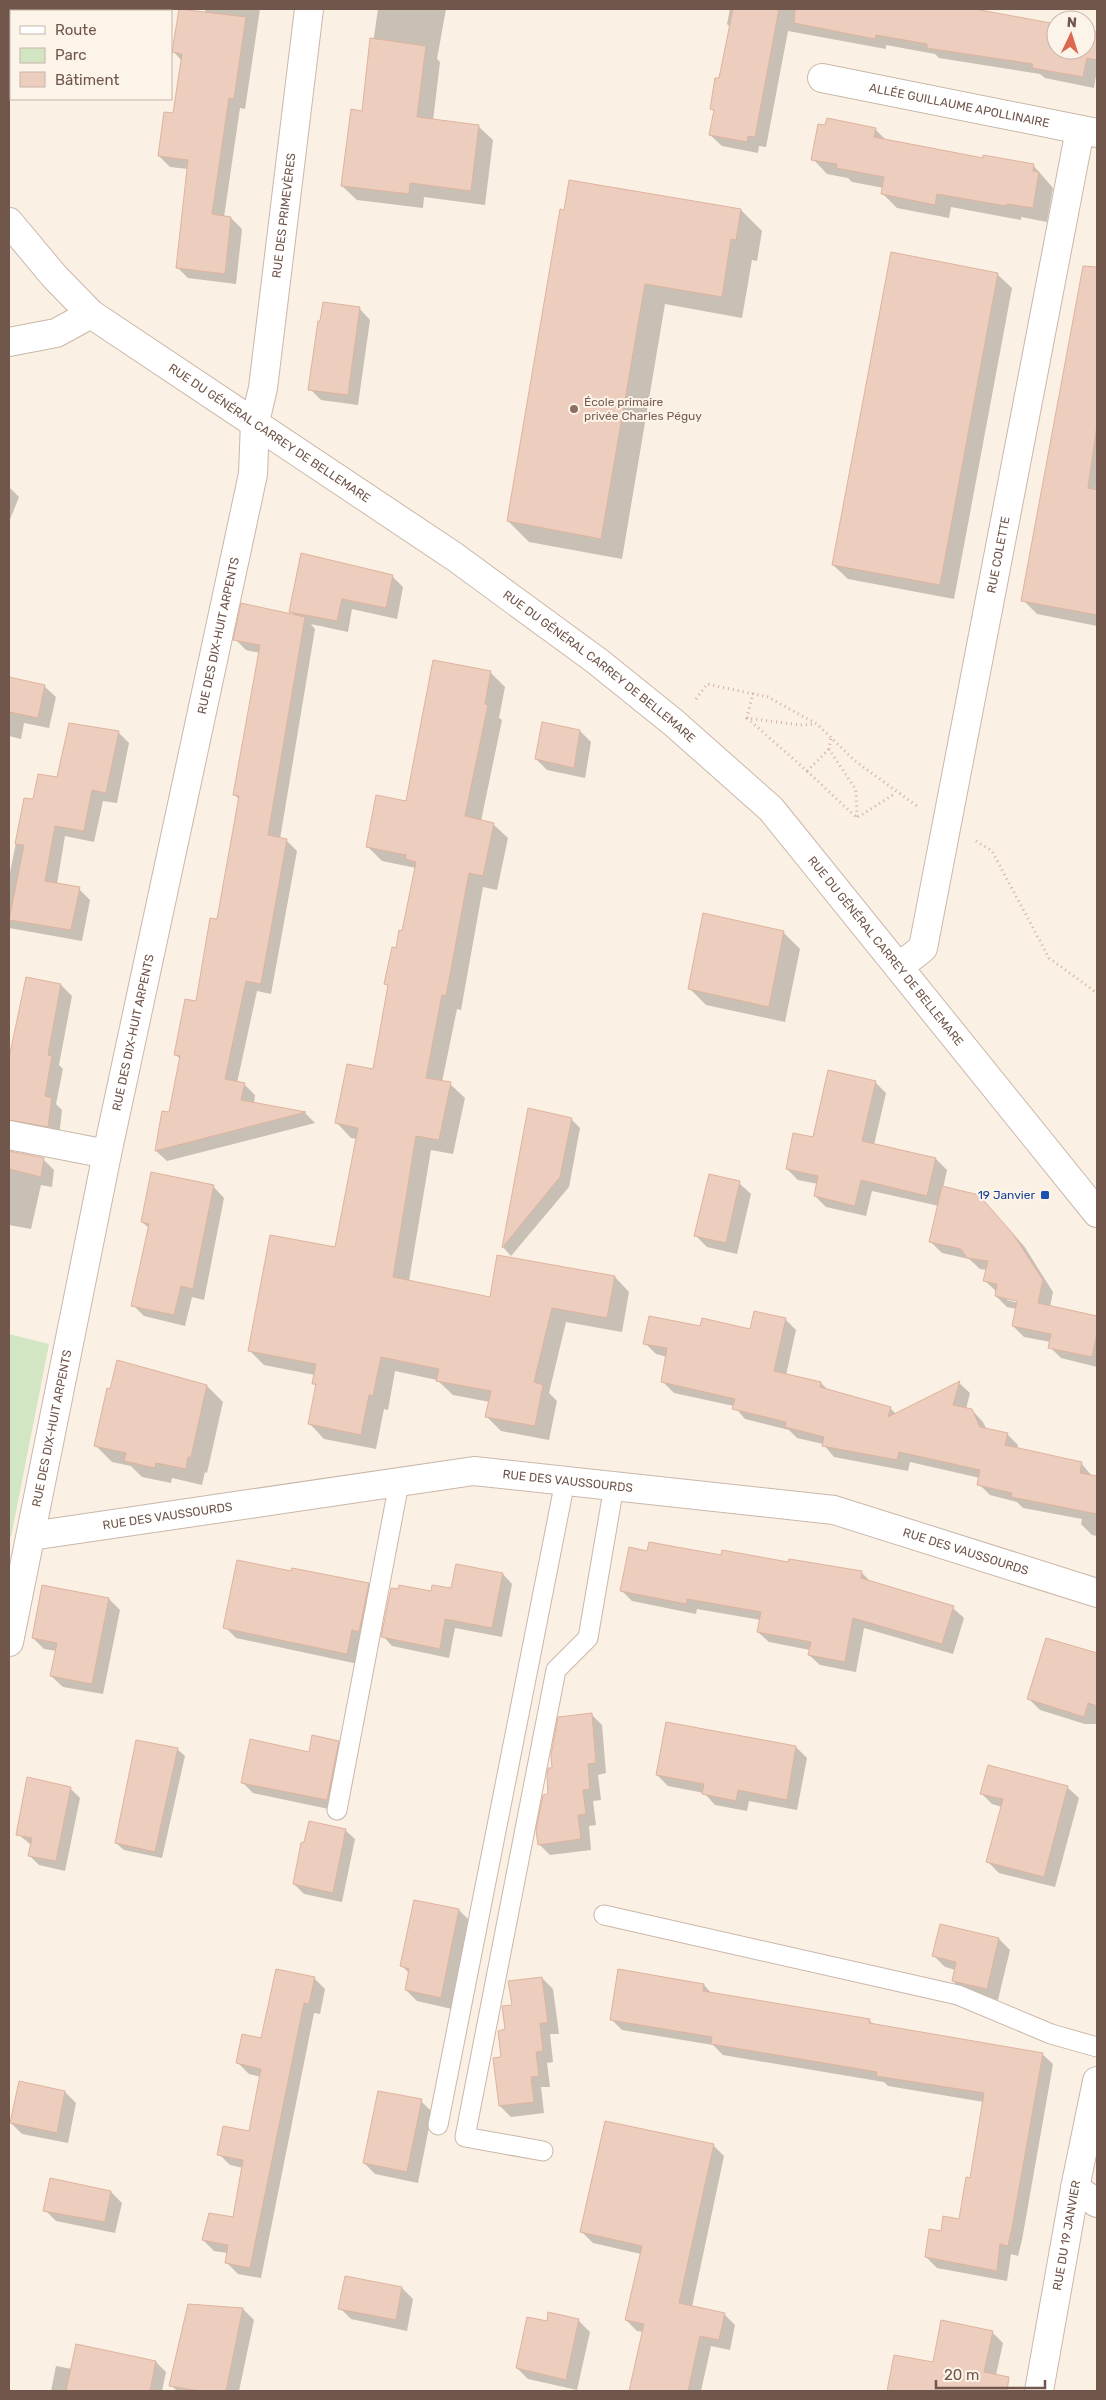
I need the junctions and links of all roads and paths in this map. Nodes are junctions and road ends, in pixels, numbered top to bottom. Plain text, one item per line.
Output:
1 (309, 9) edge
2 (822, 78) dead end
3 (1088, 131) edge
4 (9, 222) edge
5 (91, 314) junction
6 (9, 342) edge
7 (254, 422) junction
8 (753, 694) junction
9 (747, 718) junction
10 (674, 723) junction
11 (817, 724) junction
12 (831, 738) junction
13 (829, 749) junction
14 (807, 771) junction
15 (896, 792) junction
16 (857, 818) junction
17 (946, 820) junction
18 (899, 967) junction
19 (1097, 992) edge
20 (9, 1135) edge
21 (107, 1154) junction
22 (1097, 1213) edge
23 (565, 1481) junction
24 (399, 1483) junction
25 (614, 1486) junction
26 (31, 1536) junction
27 (1097, 1593) edge
28 (9, 1642) edge
29 (336, 1810) dead end
30 (604, 1915) dead end
31 (1097, 2046) edge
32 (1097, 2081) edge
33 (438, 2125) dead end
34 (543, 2152) dead end
35 (1075, 2188) junction
36 (1097, 2203) edge
37 (1039, 2391) edge

1 - 7 street, RUE DES PRIMEVÈRES
2 - 3 street, ALLÉE GUILLAUME APOLLINAIRE
3 - 17 street, RUE COLETTE
4 - 5 street, RUE DU GÉNÉRAL CARREY DE BELLEMARE
5 - 6 street
5 - 7 street, RUE DU GÉNÉRAL CARREY DE BELLEMARE
7 - 10 street, RUE DU GÉNÉRAL CARREY DE BELLEMARE
7 - 21 street, RUE DES DIX-HUIT ARPENTS
8 - 9 path
8 - 10 path
8 - 11 path
9 - 11 path
9 - 14 path
10 - 18 street, RUE DU GÉNÉRAL CARREY DE BELLEMARE
11 - 12 path
12 - 13 path
12 - 15 path
13 - 14 path
13 - 16 path
14 - 16 path
15 - 16 path
15 - 17 path
17 - 18 street, RUE COLETTE
17 - 19 path
18 - 22 street, RUE DU GÉNÉRAL CARREY DE BELLEMARE
20 - 21 street
21 - 26 street, RUE DES DIX-HUIT ARPENTS
23 - 24 street, RUE DES VAUSSOURDS
23 - 25 street, RUE DES VAUSSOURDS
23 - 33 lane
24 - 26 street, RUE DES VAUSSOURDS
24 - 29 lane
25 - 27 street, RUE DES VAUSSOURDS
25 - 34 lane
26 - 28 street, RUE DES DIX-HUIT ARPENTS
30 - 31 lane
32 - 35 street, RUE DU 19 JANVIER
35 - 36 street
35 - 37 street, RUE DU 19 JANVIER

